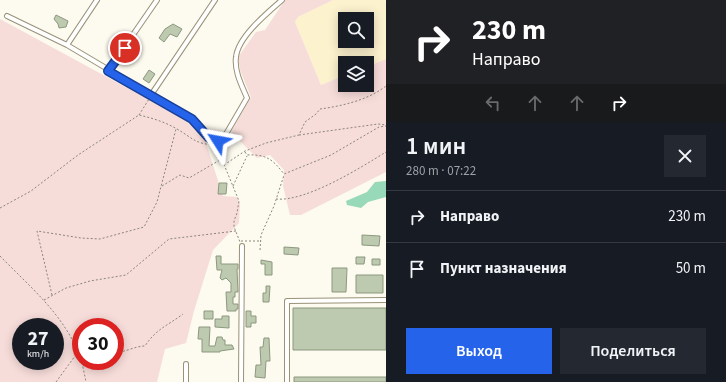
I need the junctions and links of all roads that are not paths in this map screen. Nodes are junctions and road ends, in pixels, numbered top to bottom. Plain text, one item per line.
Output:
1 (97, 0) edge
2 (157, 0) edge
3 (215, 0) edge
4 (282, 0) edge
5 (7, 16) dead end
6 (67, 45) junction
7 (108, 71) junction
8 (151, 95) junction
9 (242, 246) road end
10 (386, 300) edge
11 (186, 364) dead end
12 (186, 382) edge
13 (241, 382) edge
14 (287, 382) edge

1 - 6 street
2 - 7 street
3 - 8 street
4 - 8 street
5 - 6 street
6 - 7 street
7 - 8 street
9 - 13 street
10 - 14 street
11 - 12 street

